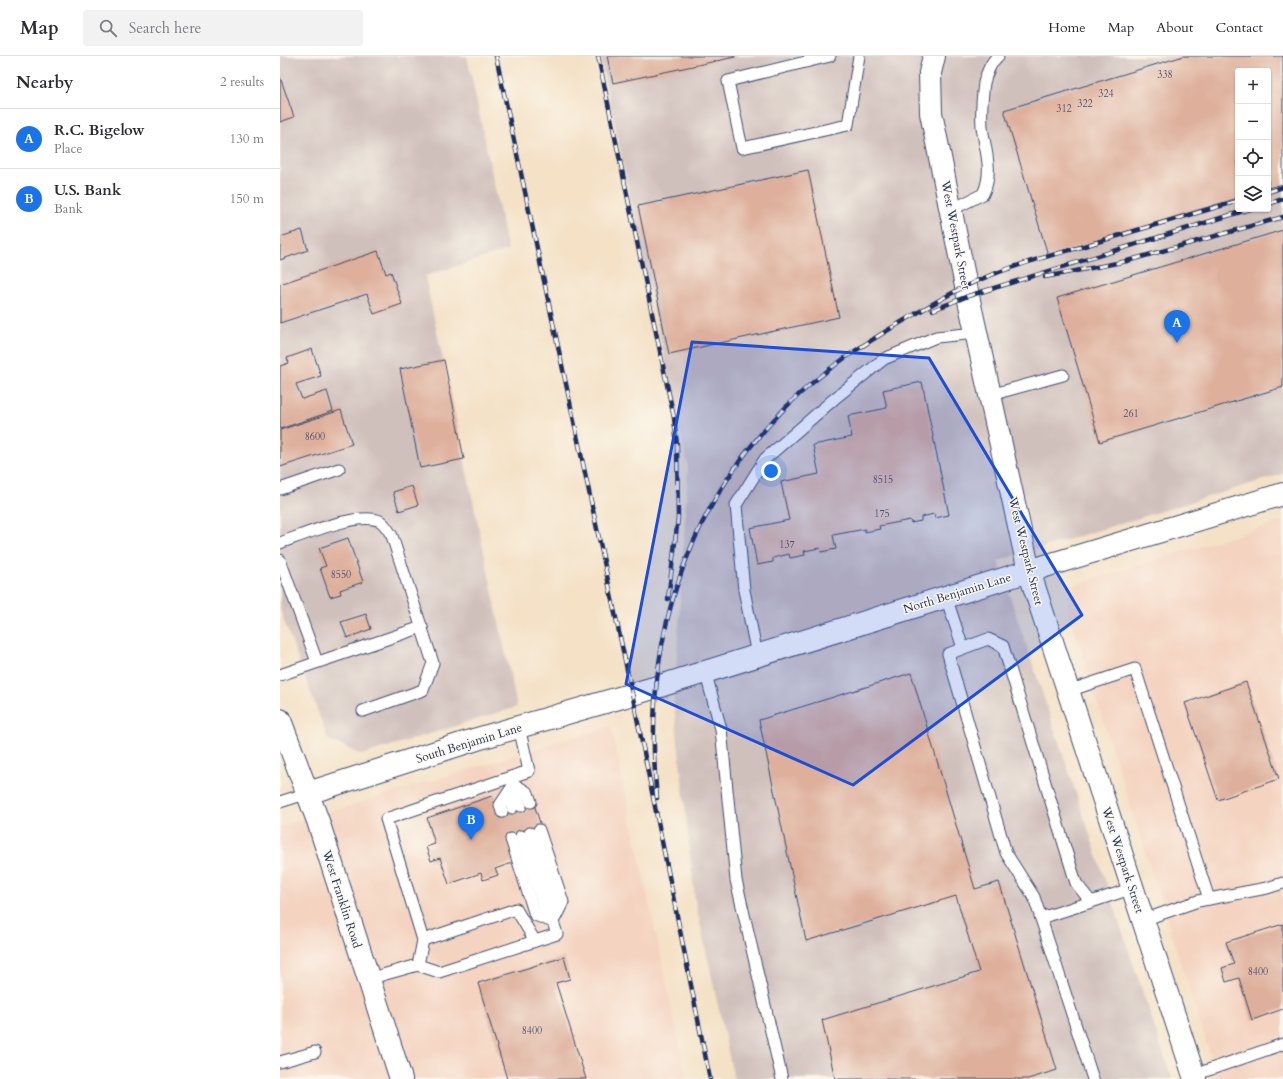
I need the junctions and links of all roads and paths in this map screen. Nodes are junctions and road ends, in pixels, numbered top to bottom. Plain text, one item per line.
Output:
1 (830, 56) edge
2 (858, 56) edge
3 (934, 56) edge
4 (998, 56) edge
5 (951, 210) junction
6 (976, 333) junction
7 (1063, 375) dead end
8 (990, 395) junction
9 (339, 469) dead end
10 (280, 489) edge
11 (1283, 494) edge
12 (280, 543) edge
13 (280, 560) edge
14 (1029, 571) junction
15 (946, 597) junction
16 (422, 627) junction
17 (963, 648) junction
18 (757, 655) junction
19 (316, 662) junction
20 (705, 671) junction
21 (280, 675) edge
22 (1068, 691) junction
23 (632, 693) joint
24 (363, 711) dead end
25 (280, 720) edge
26 (519, 727) junction
27 (513, 780) junction
28 (308, 793) junction
29 (280, 802) edge
30 (1283, 884) edge
31 (1132, 888) junction
32 (1209, 899) junction
33 (1090, 902) junction
34 (1041, 918) junction
35 (1143, 920) junction
36 (553, 922) junction
37 (423, 940) junction
38 (535, 941) junction
39 (418, 965) junction
40 (368, 979) junction
41 (1283, 1044) edge
42 (315, 1052) dead end
43 (280, 1062) edge
44 (1195, 1077) edge
45 (401, 1079) edge
46 (782, 1079) edge
47 (1093, 1079) edge

1 - 2 lane
3 - 5 street, West Westpark Street
4 - 5 lane
5 - 6 street, West Westpark Street
6 - 8 street, West Westpark Street
6 - 18 lane
7 - 8 lane
8 - 14 street, West Westpark Street
9 - 10 lane
11 - 14 street, North Benjamin Lane
12 - 16 lane
13 - 19 lane
14 - 15 street, North Benjamin Lane
14 - 22 street, West Westpark Street
15 - 17 lane
15 - 18 street, North Benjamin Lane
16 - 19 lane
16 - 24 lane
17 - 33 lane
17 - 34 lane
18 - 20 street, North Benjamin Lane
19 - 21 lane
20 - 23 street, North Benjamin Lane
20 - 46 lane
22 - 31 street, West Westpark Street
22 - 32 lane
23 - 26 street, South Benjamin Lane
25 - 28 street, West Franklin Road
26 - 27 lane
26 - 28 street, South Benjamin Lane
27 - 27 lane
27 - 37 lane
28 - 29 lane
28 - 40 street, West Franklin Road
30 - 32 lane
31 - 33 lane
31 - 35 street, West Westpark Street
32 - 35 lane
33 - 34 lane
34 - 47 lane
35 - 44 street, West Westpark Street
36 - 36 lane
36 - 38 lane
37 - 38 lane
37 - 39 lane
38 - 39 lane
39 - 40 lane
40 - 45 street, West Franklin Road
41 - 44 lane
42 - 43 lane

